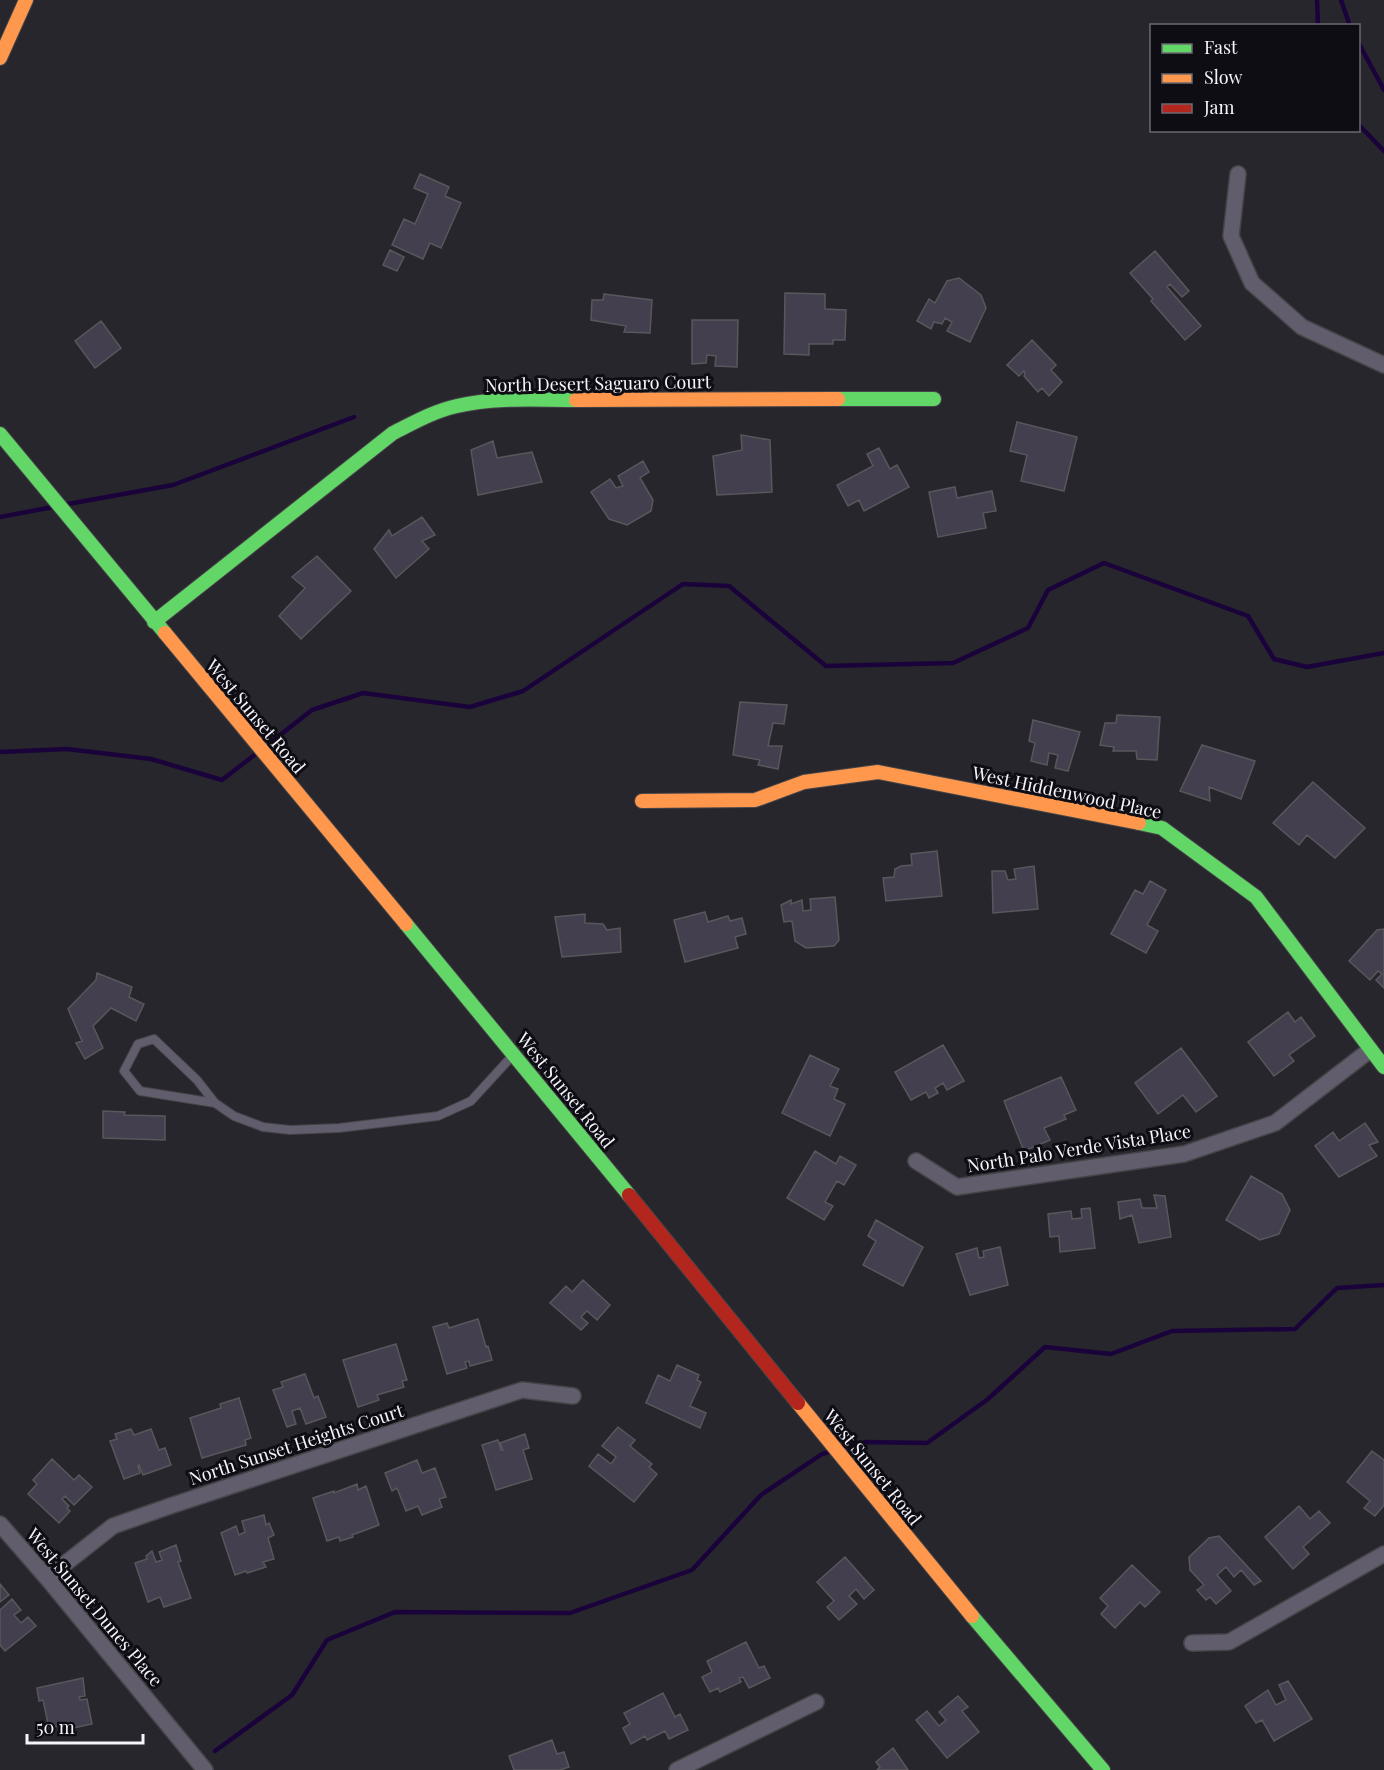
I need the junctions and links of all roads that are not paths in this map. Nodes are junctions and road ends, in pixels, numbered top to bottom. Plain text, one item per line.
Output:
1 (26, 0) edge
2 (0, 58) edge
3 (1238, 174) dead end
4 (1384, 365) edge
5 (934, 399) dead end
6 (0, 434) edge
7 (154, 622) junction
8 (642, 801) dead end
9 (1370, 1050) junction
10 (514, 1054) junction
11 (1384, 1067) edge
12 (215, 1103) junction
13 (916, 1161) dead end
14 (573, 1396) dead end
15 (0, 1524) edge
16 (1384, 1554) edge
17 (47, 1578) junction
18 (1192, 1643) dead end
19 (816, 1702) dead end
20 (205, 1770) edge
21 (677, 1770) edge
22 (1103, 1770) edge

1 - 2 street
3 - 4 street
5 - 7 street, North Desert Saguaro Court
6 - 7 street, West Sunset Road
7 - 10 street, West Sunset Road
8 - 9 street, West Hiddenwood Place
9 - 11 street, West Hiddenwood Place
9 - 13 street, North Palo Verde Vista Place
10 - 12 lane
10 - 22 street, West Sunset Road
12 - 12 lane
14 - 17 street, North Sunset Heights Court
15 - 17 street, West Sunset Dunes Place
16 - 18 street
17 - 20 street, West Sunset Dunes Place
19 - 21 street

